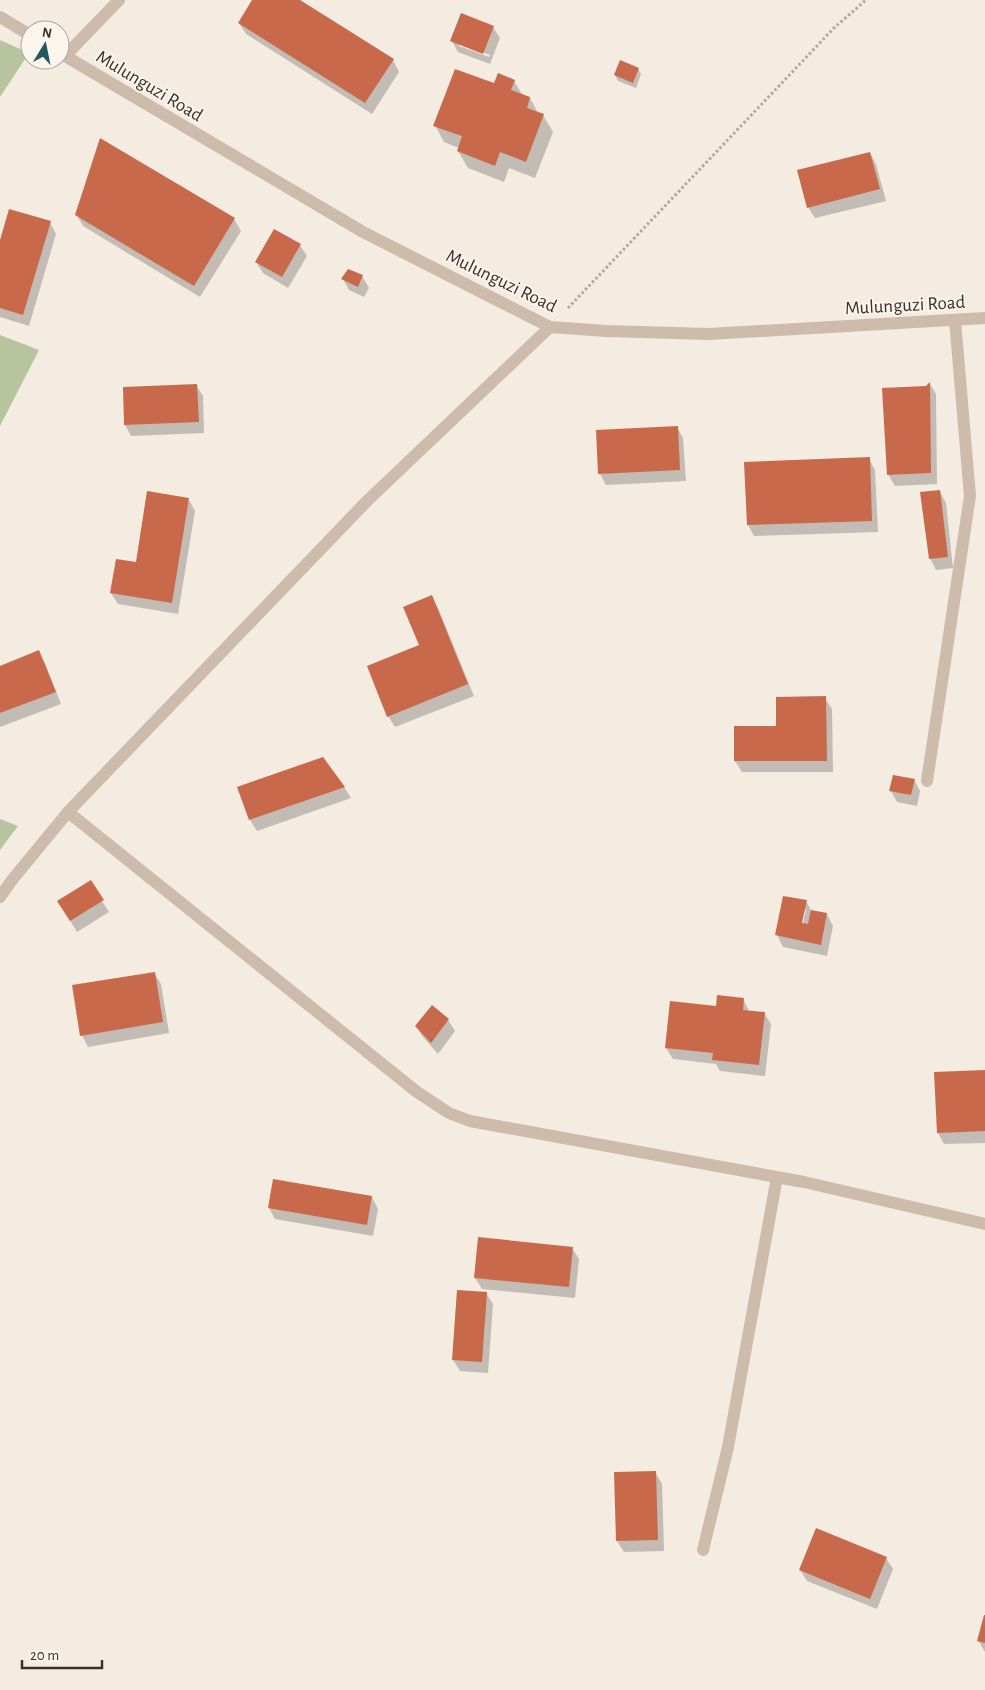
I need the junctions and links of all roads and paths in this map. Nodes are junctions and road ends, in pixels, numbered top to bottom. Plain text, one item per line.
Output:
1 (119, 0) edge
2 (866, 0) edge
3 (0, 17) edge
4 (20, 29) edge
5 (70, 46) edge
6 (70, 59) edge
7 (985, 318) edge
8 (955, 320) junction
9 (550, 326) junction
10 (927, 780) dead end
11 (68, 812) junction
12 (0, 897) edge
13 (777, 1177) junction
14 (985, 1224) edge
15 (703, 1550) dead end

1 - 5 street
2 - 9 path
3 - 4 street
6 - 9 street, Mulunguzi Road
7 - 8 street, Mulunguzi Road
8 - 9 street, Mulunguzi Road
8 - 10 street
9 - 11 street
11 - 12 street
11 - 13 street
13 - 14 street
13 - 15 street

